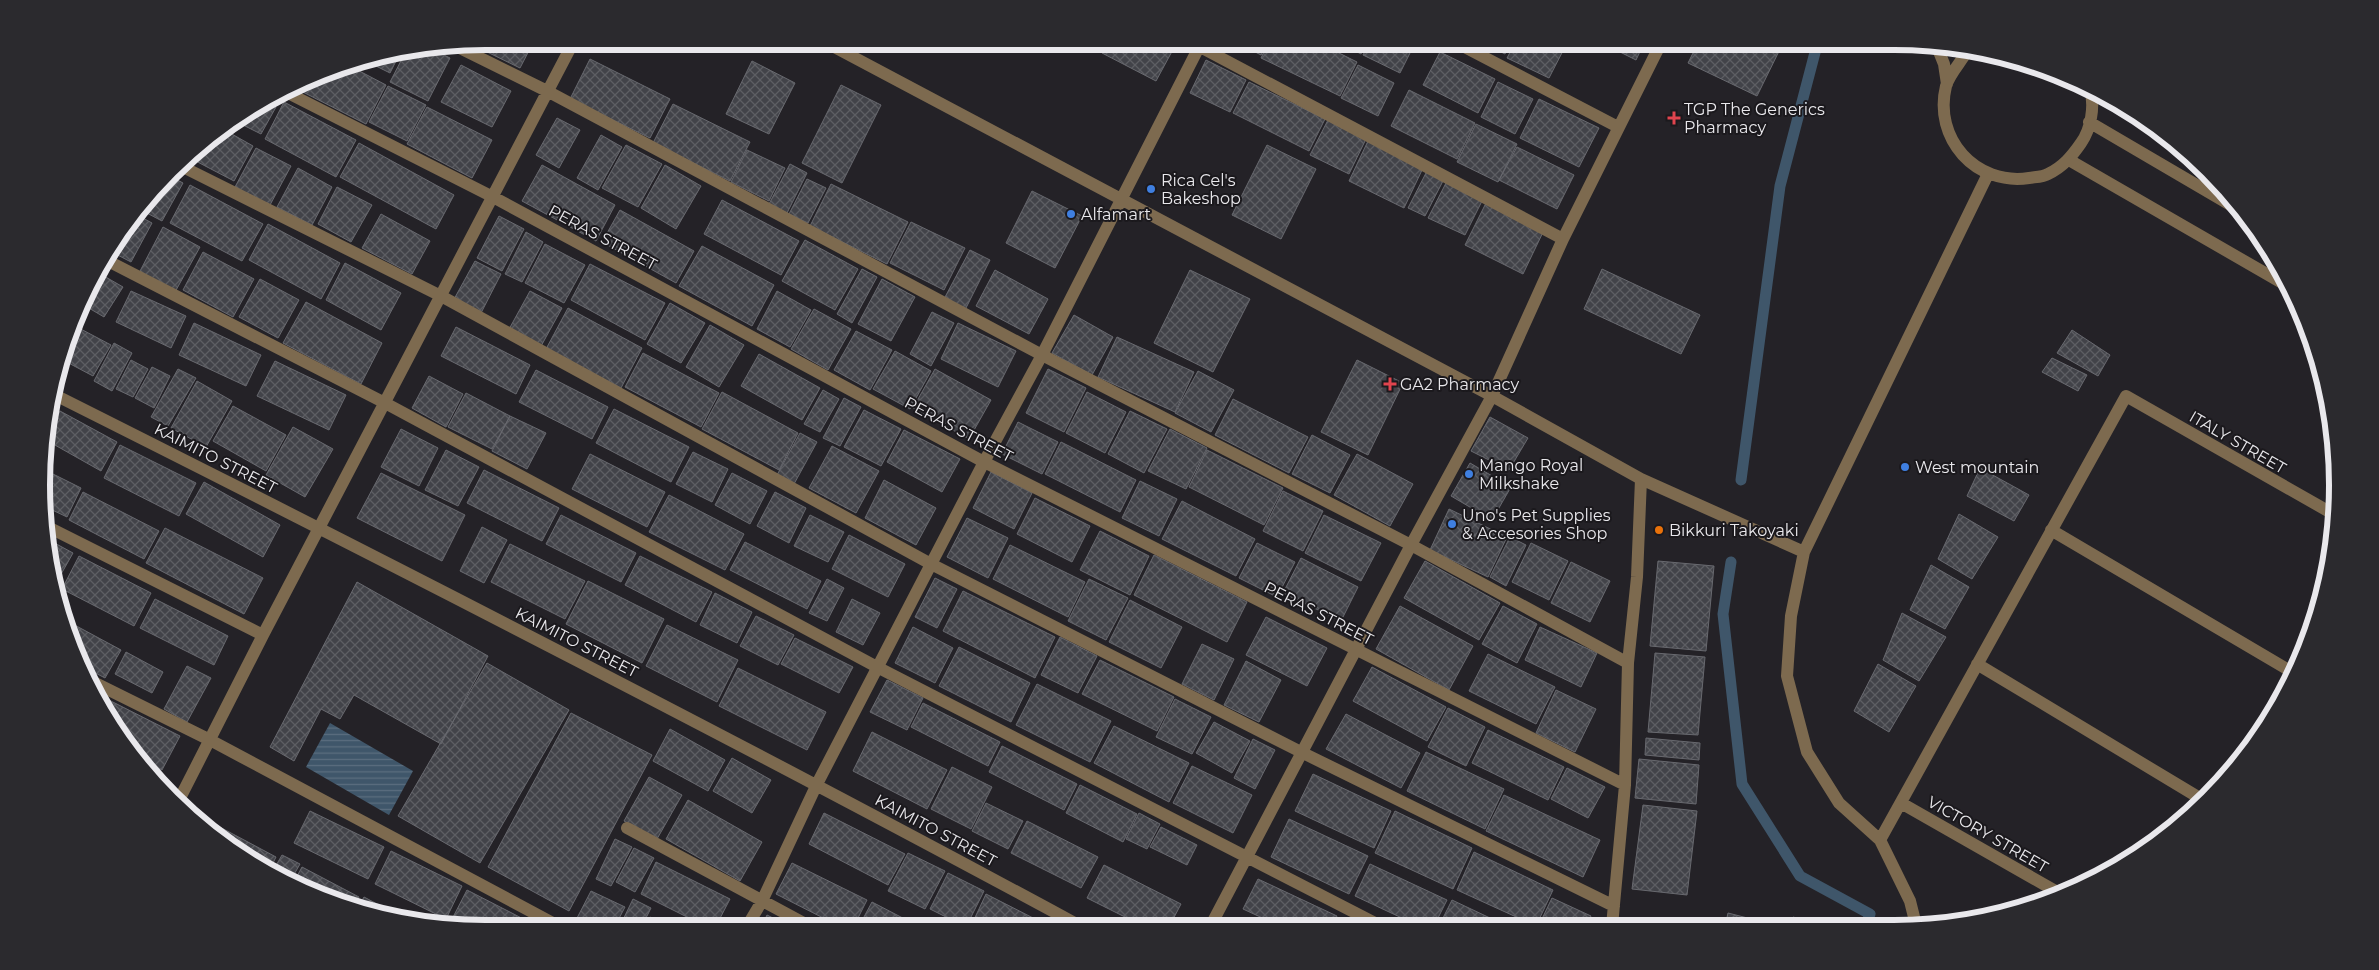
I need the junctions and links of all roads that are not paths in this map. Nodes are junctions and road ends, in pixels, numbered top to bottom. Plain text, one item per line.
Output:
1 (569, 50) edge
2 (840, 50) edge
3 (1194, 50) edge
4 (1210, 50) edge
5 (1470, 50) edge
6 (1657, 50) edge
7 (465, 51) edge
8 (1940, 53) edge
9 (1964, 56) edge
10 (1947, 84) junction
11 (547, 91) junction
12 (292, 95) edge
13 (2092, 98) edge
14 (2089, 122) junction
15 (1618, 127) junction
16 (2069, 160) junction
17 (186, 169) edge
18 (1988, 174) junction
19 (493, 197) junction
20 (1120, 199) junction
21 (2223, 201) edge
22 (1563, 239) junction
23 (111, 262) edge
24 (2277, 280) edge
25 (441, 296) junction
26 (1042, 355) junction
27 (1492, 396) junction
28 (59, 397) edge
29 (385, 403) junction
30 (984, 462) junction
31 (1641, 479) junction
32 (2328, 511) edge
33 (319, 528) junction
34 (53, 529) edge
35 (2051, 530) junction
36 (1411, 545) junction
37 (1804, 552) junction
38 (931, 564) junction
39 (263, 635) junction
40 (1356, 650) junction
41 (1628, 663) junction
42 (1977, 664) junction
43 (877, 667) junction
44 (2288, 669) edge
45 (100, 686) edge
46 (210, 740) junction
47 (1303, 753) junction
48 (817, 784) junction
49 (1625, 785) junction
50 (181, 796) edge
51 (2198, 797) edge
52 (1901, 803) junction
53 (627, 828) dead end
54 (1880, 840) junction
55 (1247, 857) junction
56 (2053, 890) edge
57 (762, 901) junction
58 (1614, 906) junction
59 (1915, 919) edge
60 (549, 920) edge
61 (751, 920) edge
62 (798, 920) edge
63 (1069, 920) edge
64 (1214, 920) edge
65 (1369, 920) edge
66 (1613, 920) edge

1 - 11 street
2 - 20 street
3 - 20 street
4 - 22 street
5 - 15 street
6 - 15 street
7 - 11 street
8 - 10 street
9 - 10 street
10 - 18 street
11 - 19 street
11 - 26 street
12 - 19 street, PERAS STREET
13 - 14 street
14 - 16 street
14 - 21 street
15 - 22 street
16 - 18 street
16 - 24 street
17 - 25 street
18 - 37 street
19 - 25 street
19 - 30 street, PERAS STREET
20 - 26 street
20 - 27 street
22 - 27 street
23 - 29 street
25 - 29 street
25 - 38 street
26 - 30 street
26 - 36 street
27 - 31 street
27 - 36 street
28 - 33 street, KAIMITO STREET
29 - 33 street
29 - 43 street
30 - 38 street
30 - 40 street, PERAS STREET
31 - 37 street
31 - 41 street
32 - 35 street, ITALY STREET
33 - 39 street
33 - 48 street, KAIMITO STREET
34 - 39 street
35 - 42 street
35 - 44 street
36 - 40 street
36 - 41 street
37 - 54 street
38 - 43 street
38 - 47 street
39 - 46 street
40 - 47 street
40 - 49 street, PERAS STREET
41 - 49 street
42 - 51 street
42 - 52 street
43 - 48 street
43 - 55 street
45 - 46 street
46 - 50 street
46 - 60 street
47 - 55 street
47 - 58 street
48 - 57 street
48 - 63 street, KAIMITO STREET
49 - 58 street
52 - 54 street
52 - 56 street, VICTORY STREET
53 - 57 street
54 - 59 street
55 - 64 street
55 - 65 street
57 - 61 street
57 - 62 street
58 - 66 street

